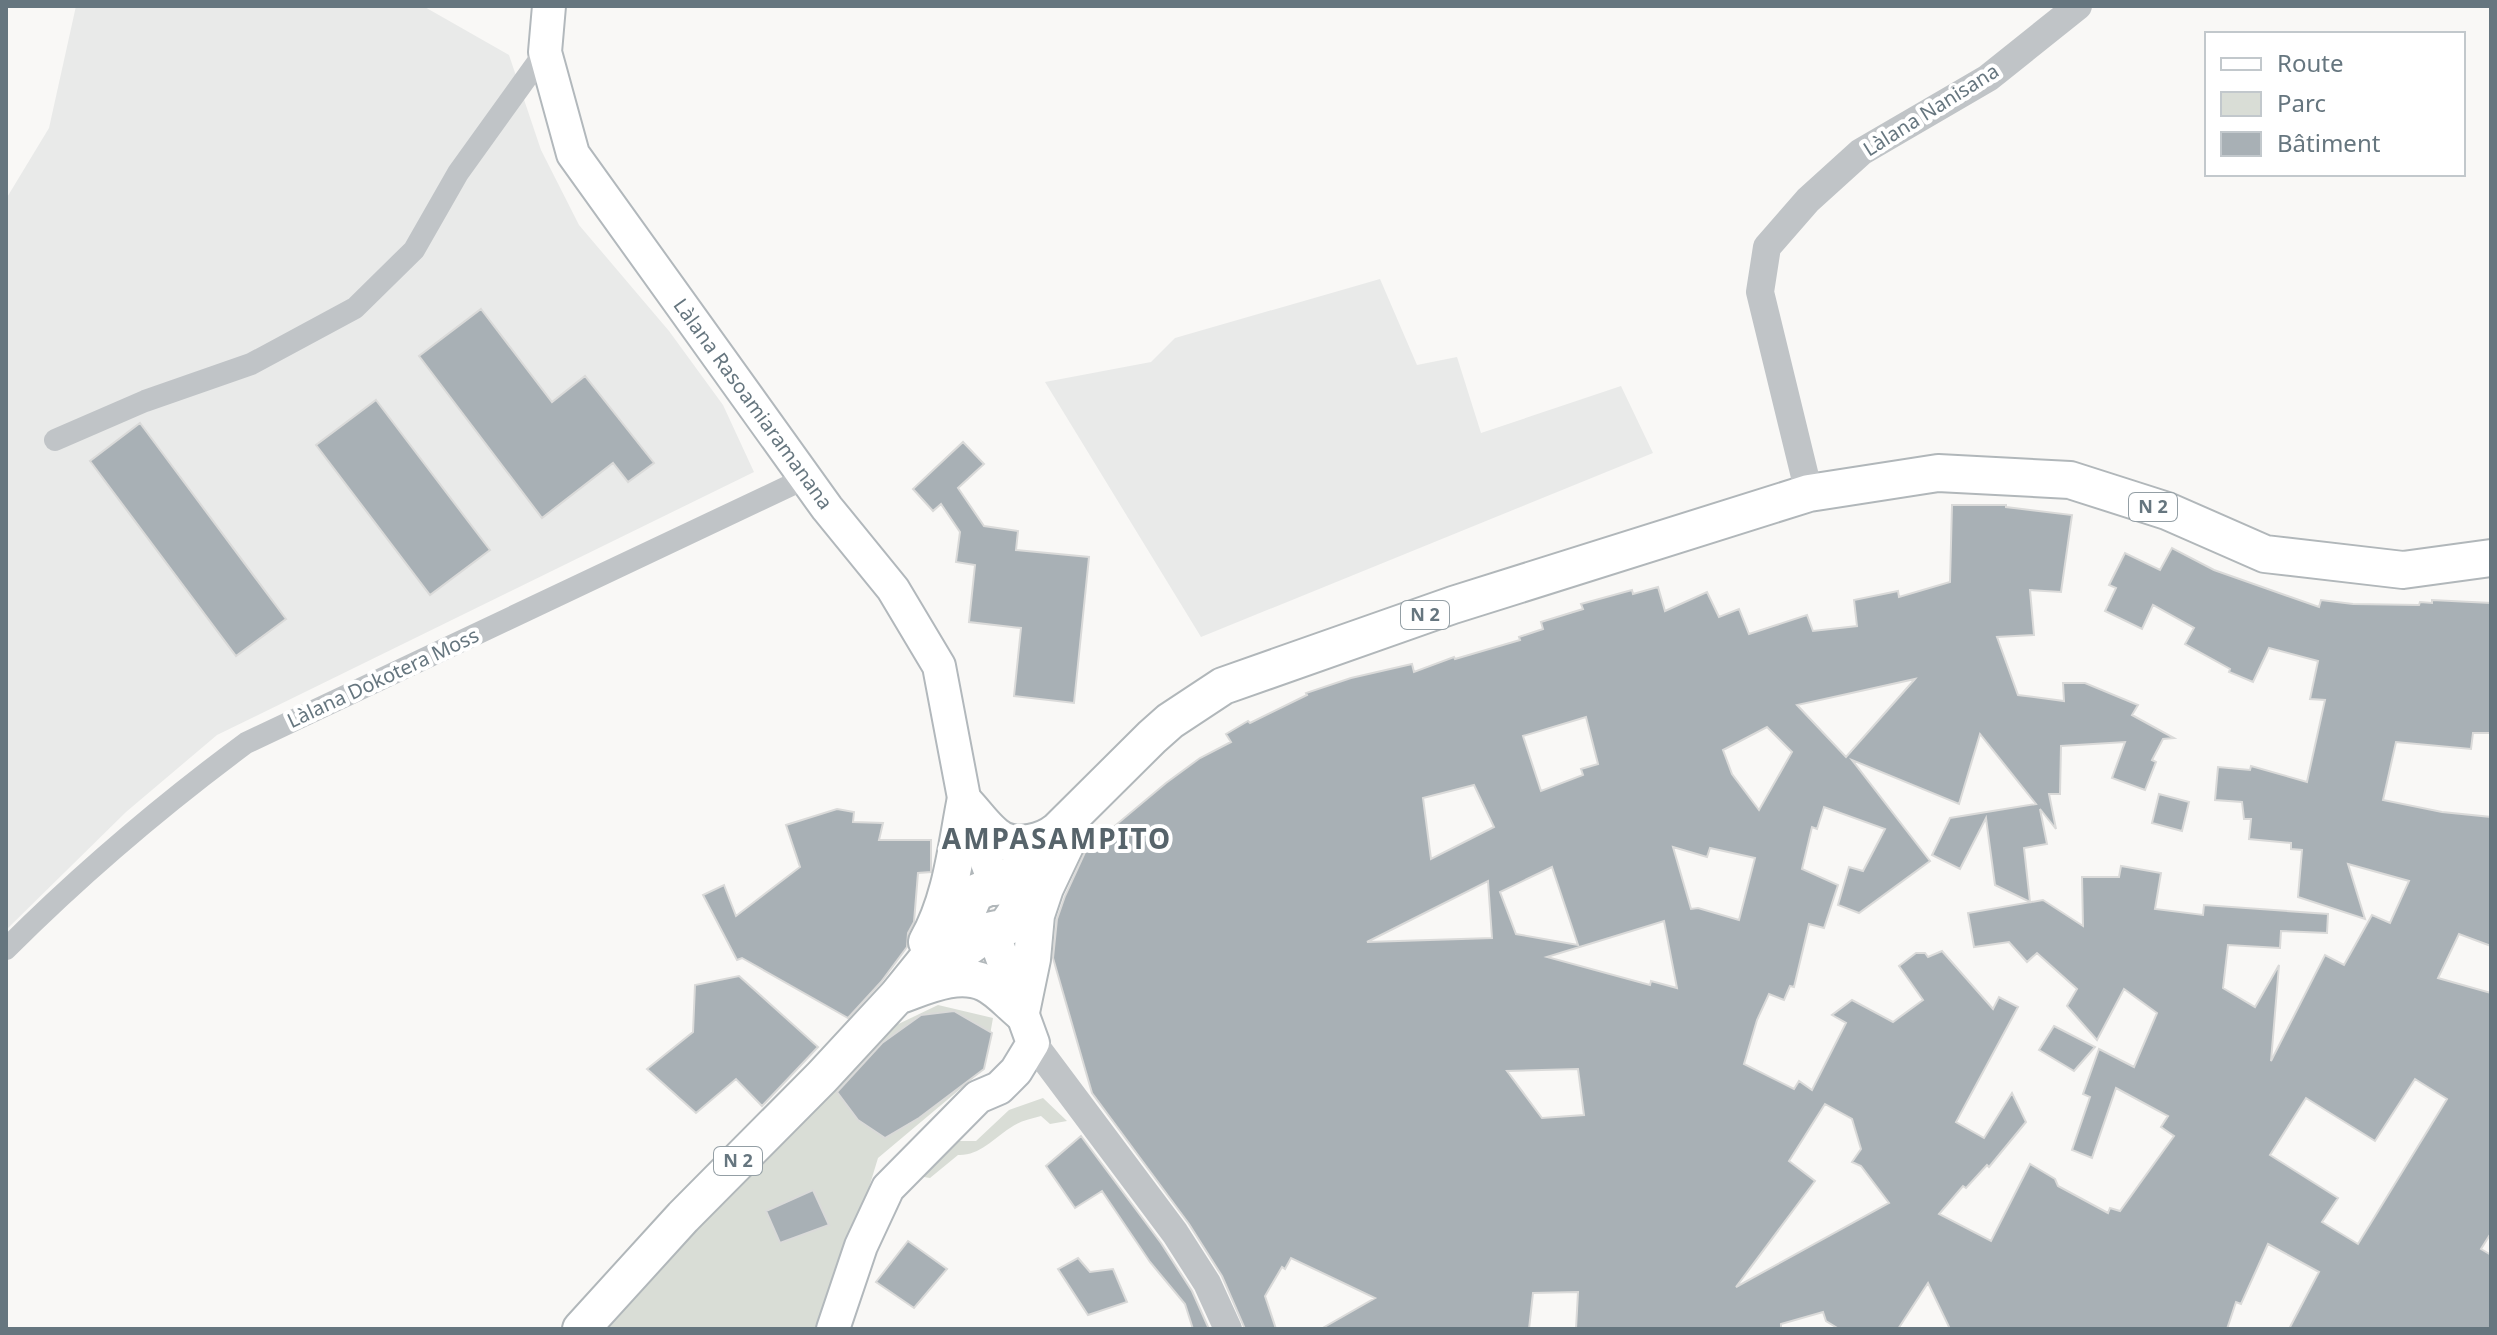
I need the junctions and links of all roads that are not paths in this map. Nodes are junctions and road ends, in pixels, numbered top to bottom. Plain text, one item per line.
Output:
1 (549, 6) edge
2 (2078, 6) edge
3 (545, 52) junction
4 (55, 440) dead end
5 (806, 478) junction
6 (1809, 493) junction
7 (2491, 558) edge
8 (965, 803) junction
9 (1082, 809) junction
10 (992, 910) junction
11 (6, 949) edge
12 (897, 996) junction
13 (1027, 1028) junction
14 (581, 1329) edge
15 (833, 1329) edge
16 (1228, 1329) edge

1 - 3 main road, Làlana Rasoamiaramanana
2 - 6 street, Làlana Nanisana
3 - 4 street
3 - 5 main road, Làlana Rasoamiaramanana
5 - 8 main road, Làlana Rasoamiaramanana
5 - 11 street, Làlana Dokotera Moss
6 - 7 main road, N 2
6 - 9 main road, N 2
8 - 9 main road
8 - 10 main road, Làlana Rasoamiaramanana
8 - 12 main road
9 - 10 main road, N 2
9 - 13 main road
10 - 12 main road, N 2
10 - 13 main road, Làlana Rasoamiaramanana
12 - 13 main road
12 - 14 main road, N 2
13 - 15 main road
13 - 16 street

